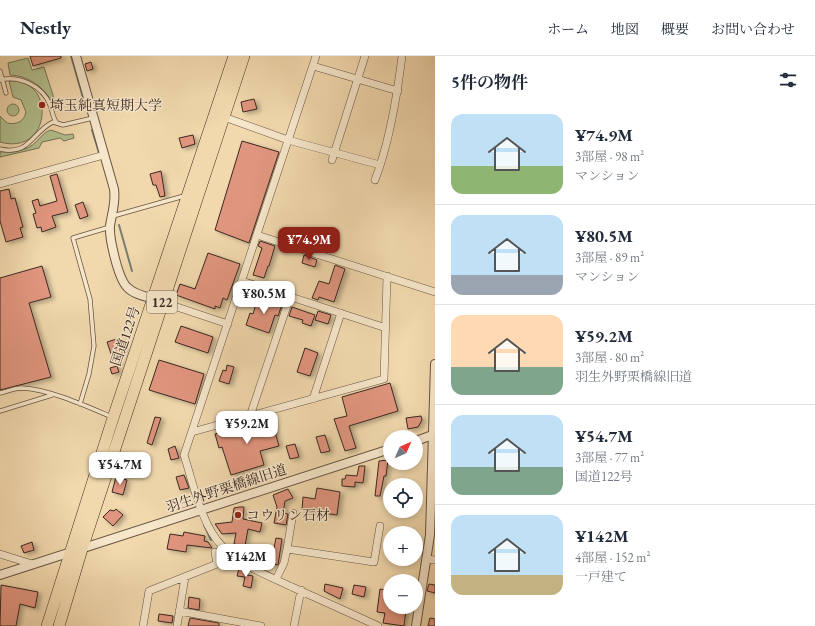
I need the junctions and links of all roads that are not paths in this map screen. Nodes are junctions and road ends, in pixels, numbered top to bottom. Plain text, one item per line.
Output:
1 (76, 56) edge
2 (234, 56) edge
3 (244, 56) edge
4 (316, 56) edge
5 (365, 56) edge
6 (402, 56) edge
7 (313, 66) junction
8 (0, 71) edge
9 (358, 79) junction
10 (1, 80) edge
11 (398, 91) junction
12 (6, 93) dead end
13 (224, 117) junction
14 (93, 118) junction
15 (58, 123) junction
16 (288, 140) junction
17 (0, 149) edge
18 (335, 152) junction
19 (104, 155) junction
20 (332, 160) dead end
21 (380, 165) junction
22 (375, 180) dead end
23 (0, 184) edge
24 (188, 195) junction
25 (113, 216) junction
26 (110, 227) junction
27 (257, 234) junction
28 (387, 276) junction
29 (242, 281) junction
30 (435, 292) edge
31 (290, 297) junction
32 (158, 300) junction
33 (341, 313) junction
34 (228, 324) junction
35 (386, 328) junction
36 (435, 364) edge
37 (0, 393) edge
38 (52, 395) junction
39 (313, 399) junction
40 (80, 404) junction
41 (0, 411) edge
42 (250, 416) junction
43 (113, 418) junction
44 (192, 432) junction
45 (434, 435) edge
46 (423, 439) edge
47 (383, 451) edge
48 (202, 509) junction
49 (293, 513) dead end
50 (380, 526) dead end
51 (82, 549) junction
52 (287, 549) junction
53 (69, 552) junction
54 (215, 552) dead end
55 (0, 554) edge
56 (426, 559) junction
57 (240, 560) junction
58 (435, 560) edge
59 (32, 564) junction
60 (217, 564) junction
61 (0, 576) edge
62 (185, 577) junction
63 (276, 579) junction
64 (301, 590) junction
65 (179, 611) junction
66 (47, 626) edge
67 (59, 626) edge
68 (143, 626) edge
69 (177, 626) edge
70 (261, 626) edge
71 (294, 626) edge
72 (378, 626) edge
73 (416, 626) edge

1 - 14 street
2 - 24 highway, 国道122号 / 122
3 - 13 highway, 国道122号 / 122
4 - 7 street
5 - 9 street
6 - 11 street
7 - 9 street
7 - 16 street
8 - 10 lane
9 - 11 street
9 - 18 street
10 - 12 lane
10 - 15 lane
11 - 21 street
13 - 16 street
13 - 32 highway, 国道122号 / 122
14 - 15 lane
14 - 19 street
15 - 17 lane
16 - 18 street
16 - 27 street
18 - 20 street
18 - 21 street
19 - 23 street
19 - 25 street
21 - 22 street
24 - 25 lane
24 - 32 highway, 国道122号 / 122
25 - 26 street
26 - 32 street
26 - 40 lane
27 - 28 street
27 - 29 street
28 - 30 street
28 - 35 street
29 - 31 street
29 - 34 street
31 - 33 street
31 - 42 street
32 - 34 street
32 - 43 highway, 国道122号 / 122
32 - 51 highway, 国道122号 / 122
33 - 35 street
33 - 39 street
34 - 44 street
35 - 39 street
36 - 45 street
37 - 38 lane
38 - 40 lane
38 - 41 lane
39 - 42 street
40 - 43 lane
42 - 44 street
43 - 53 highway, 国道122号 / 122
44 - 48 street
45 - 46 street
45 - 56 street
47 - 48 street, 羽生外野栗橋線旧道
48 - 51 street, 羽生外野栗橋線旧道
48 - 57 street
49 - 52 street
50 - 52 street
51 - 53 street, 羽生外野栗橋線旧道
51 - 67 highway, 国道122号 / 122
52 - 63 street
53 - 59 street, 羽生外野栗橋線旧道
53 - 66 highway, 国道122号 / 122
54 - 60 street
55 - 59 street
56 - 58 street
56 - 73 street
57 - 60 street
57 - 63 street
59 - 61 street, 羽生外野栗橋線旧道
60 - 62 street
62 - 65 street
62 - 68 street
63 - 64 street
64 - 71 street
64 - 72 street
65 - 69 street
65 - 70 street

